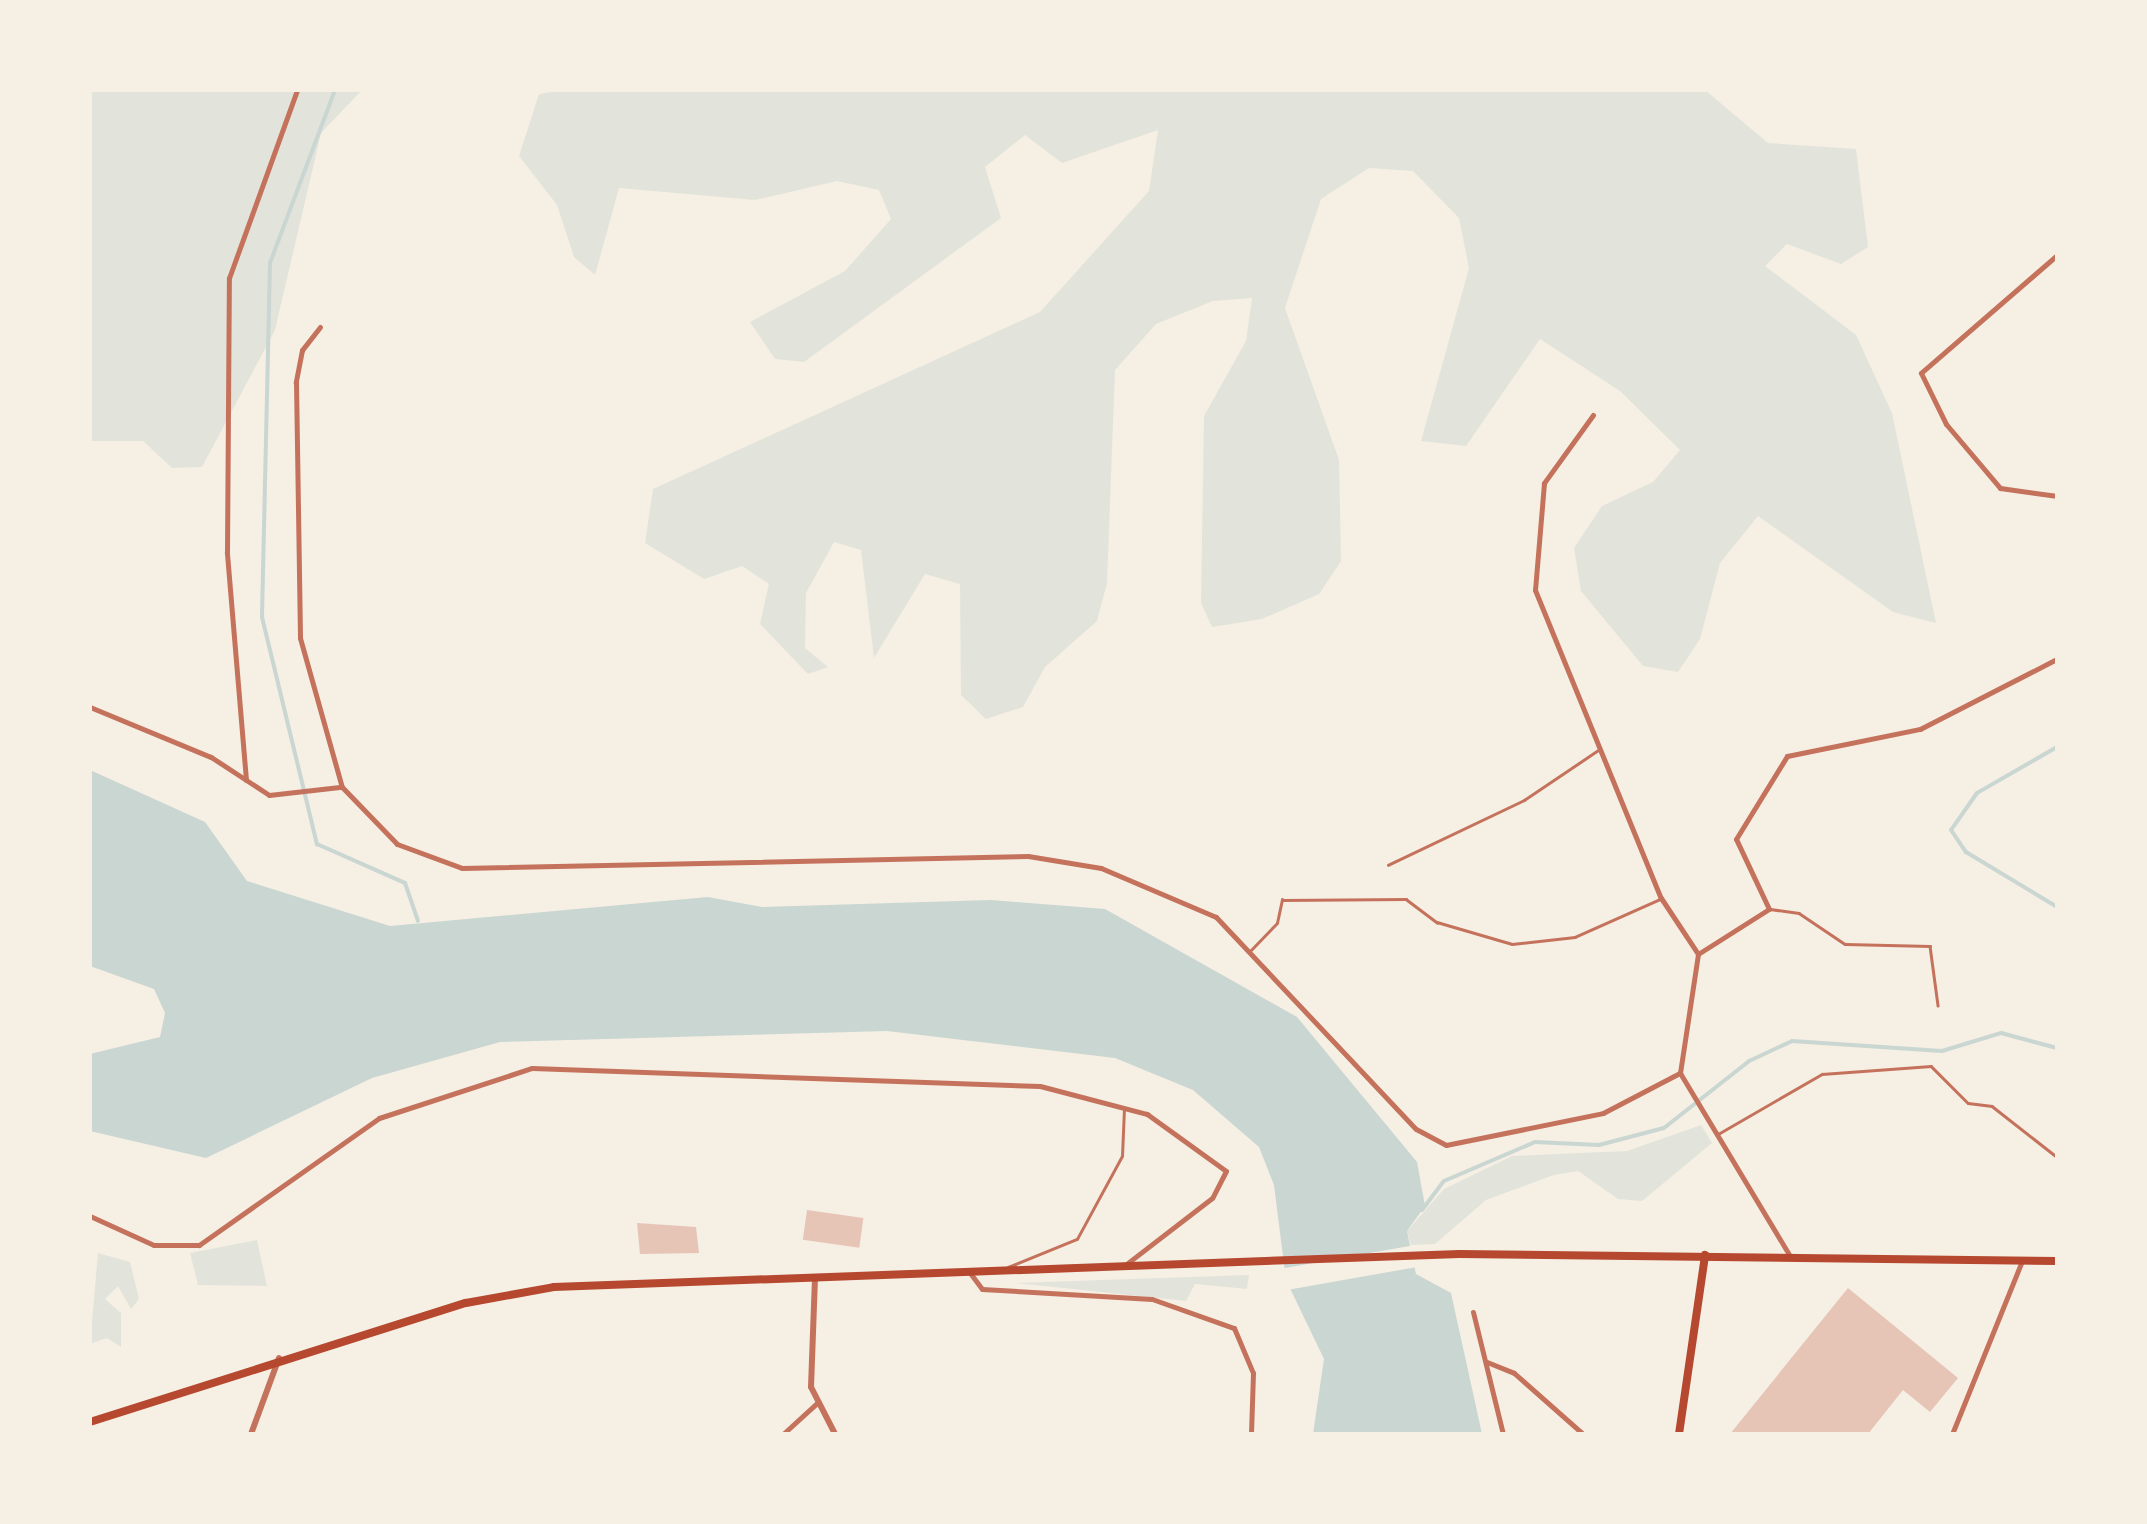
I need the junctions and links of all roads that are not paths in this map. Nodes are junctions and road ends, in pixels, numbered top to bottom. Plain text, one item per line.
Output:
1 (297, 90) edge
2 (2057, 255) edge
3 (320, 327) dead end
4 (1592, 415) dead end
5 (2057, 496) edge
6 (2057, 659) edge
7 (90, 707) edge
8 (1597, 751) junction
9 (246, 780) junction
10 (342, 787) junction
11 (1388, 865) dead end
12 (1661, 898) junction
13 (1768, 910) junction
14 (1251, 950) junction
15 (1698, 954) junction
16 (1938, 1005) dead end
17 (1680, 1073) junction
18 (1124, 1106) junction
19 (1717, 1134) junction
20 (2057, 1157) edge
21 (90, 1216) edge
22 (1705, 1255) junction
23 (1790, 1256) junction
24 (2022, 1260) junction
25 (2057, 1261) edge
26 (1124, 1267) junction
27 (999, 1271) junction
28 (970, 1272) junction
29 (814, 1278) junction
30 (1473, 1312) dead end
31 (279, 1358) junction
32 (1486, 1362) junction
33 (816, 1404) junction
34 (90, 1422) edge
35 (251, 1434) edge
36 (784, 1434) edge
37 (835, 1434) edge
38 (1251, 1434) edge
39 (1502, 1434) edge
40 (1583, 1434) edge
41 (1679, 1434) edge
42 (1952, 1434) edge

1 - 9 street
2 - 5 street
3 - 10 street
4 - 8 street
6 - 13 street
7 - 9 street
8 - 11 lane
8 - 12 street
9 - 10 street
10 - 14 street
12 - 14 lane
12 - 15 street
13 - 15 street
13 - 16 lane
14 - 17 street
15 - 17 street
17 - 19 street
18 - 21 street
18 - 26 street
18 - 27 lane
19 - 20 lane
19 - 23 street
22 - 23 main road
22 - 26 main road
22 - 41 main road
23 - 24 main road
24 - 25 main road
24 - 42 street
26 - 27 main road
27 - 28 main road
28 - 29 main road
28 - 38 street
29 - 31 main road
29 - 33 street
30 - 32 street
31 - 34 main road
31 - 35 street
32 - 39 street
32 - 40 street
33 - 36 street
33 - 37 street

